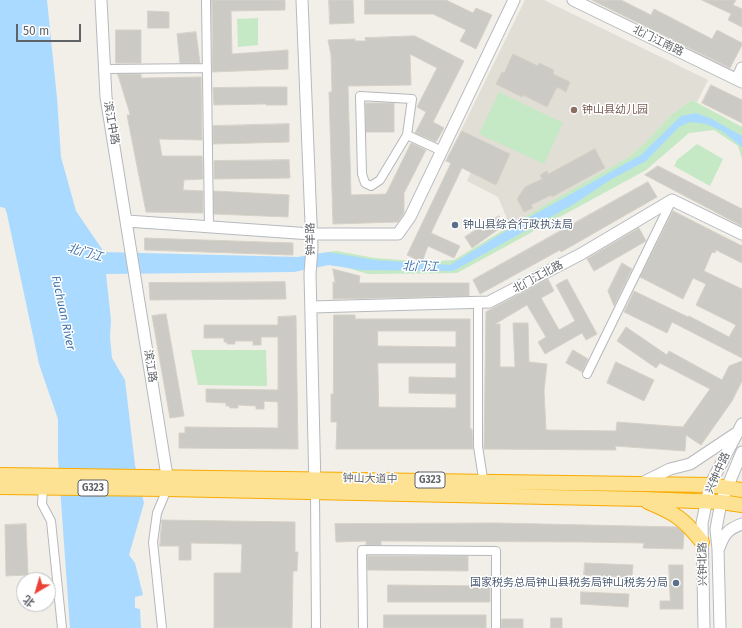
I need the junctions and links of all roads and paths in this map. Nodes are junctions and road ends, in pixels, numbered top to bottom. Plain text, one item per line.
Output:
1 (102, 0) edge
2 (206, 0) edge
3 (302, 0) edge
4 (514, 0) edge
5 (573, 0) edge
6 (207, 68) junction
7 (742, 68) edge
8 (105, 70) junction
9 (739, 80) edge
10 (407, 135) junction
11 (442, 151) junction
12 (672, 200) junction
13 (127, 221) junction
14 (209, 226) junction
15 (311, 234) junction
16 (742, 234) edge
17 (131, 244) joint
18 (478, 303) junction
19 (312, 307) junction
20 (587, 374) dead end
21 (740, 428) edge
22 (742, 452) edge
23 (0, 475) edge
24 (483, 481) junction
25 (167, 483) junction
26 (39, 484) junction
27 (640, 484) junction
28 (315, 485) junction
29 (710, 485) junction
30 (0, 487) edge
31 (726, 488) junction
32 (742, 490) edge
33 (485, 496) junction
34 (643, 499) junction
35 (706, 501) junction
36 (721, 502) junction
37 (742, 505) edge
38 (742, 524) edge
39 (702, 542) junction
40 (718, 549) junction
41 (62, 628) edge
42 (162, 628) edge
43 (316, 628) edge
44 (363, 628) edge
45 (496, 628) edge
46 (704, 628) edge
47 (720, 628) edge

1 - 8 street, 滨江中路
2 - 6 street
3 - 15 street, 钟羊路
4 - 11 street
5 - 9 street, 北门江南路
6 - 8 street
6 - 14 street
7 - 9 street
8 - 13 street, 滨江中路
10 - 10 street
10 - 11 street
11 - 15 street
12 - 16 street
12 - 18 street, 北门江北路
12 - 20 street
13 - 14 street
13 - 17 street, 滨江中路
14 - 15 street
15 - 19 street, 钟羊路
17 - 25 street, 滨江路
18 - 19 street, 北门江北路
18 - 24 street
19 - 28 street, 钟羊路
21 - 27 street
21 - 29 street, 兴钟中路
22 - 31 street, 兴钟中路
23 - 26 highway, G323
24 - 27 highway, 钟山大道中 / G323
24 - 28 highway, 钟山大道中 / G323
24 - 33 street
25 - 26 highway, 钟山大道中 / G323
25 - 28 highway, 钟山大道中 / G323
25 - 42 street
26 - 30 highway, G323
26 - 41 street
27 - 29 highway, 钟山大道中 / G323
28 - 33 highway, 钟山大道中 / G323
28 - 43 street
29 - 31 highway, G323
29 - 35 street, 兴钟中路
31 - 32 highway, G323
31 - 36 street, 兴钟中路
33 - 34 highway, 钟山大道中 / G323
34 - 35 highway, 钟山大道中 / G323
34 - 39 highway
35 - 36 highway, G323
35 - 39 street, 兴钟北路
36 - 37 highway, G323
36 - 40 street, 兴钟北路
38 - 40 street
39 - 46 street, 兴钟北路
40 - 47 street, 兴钟北路
44 - 45 street

